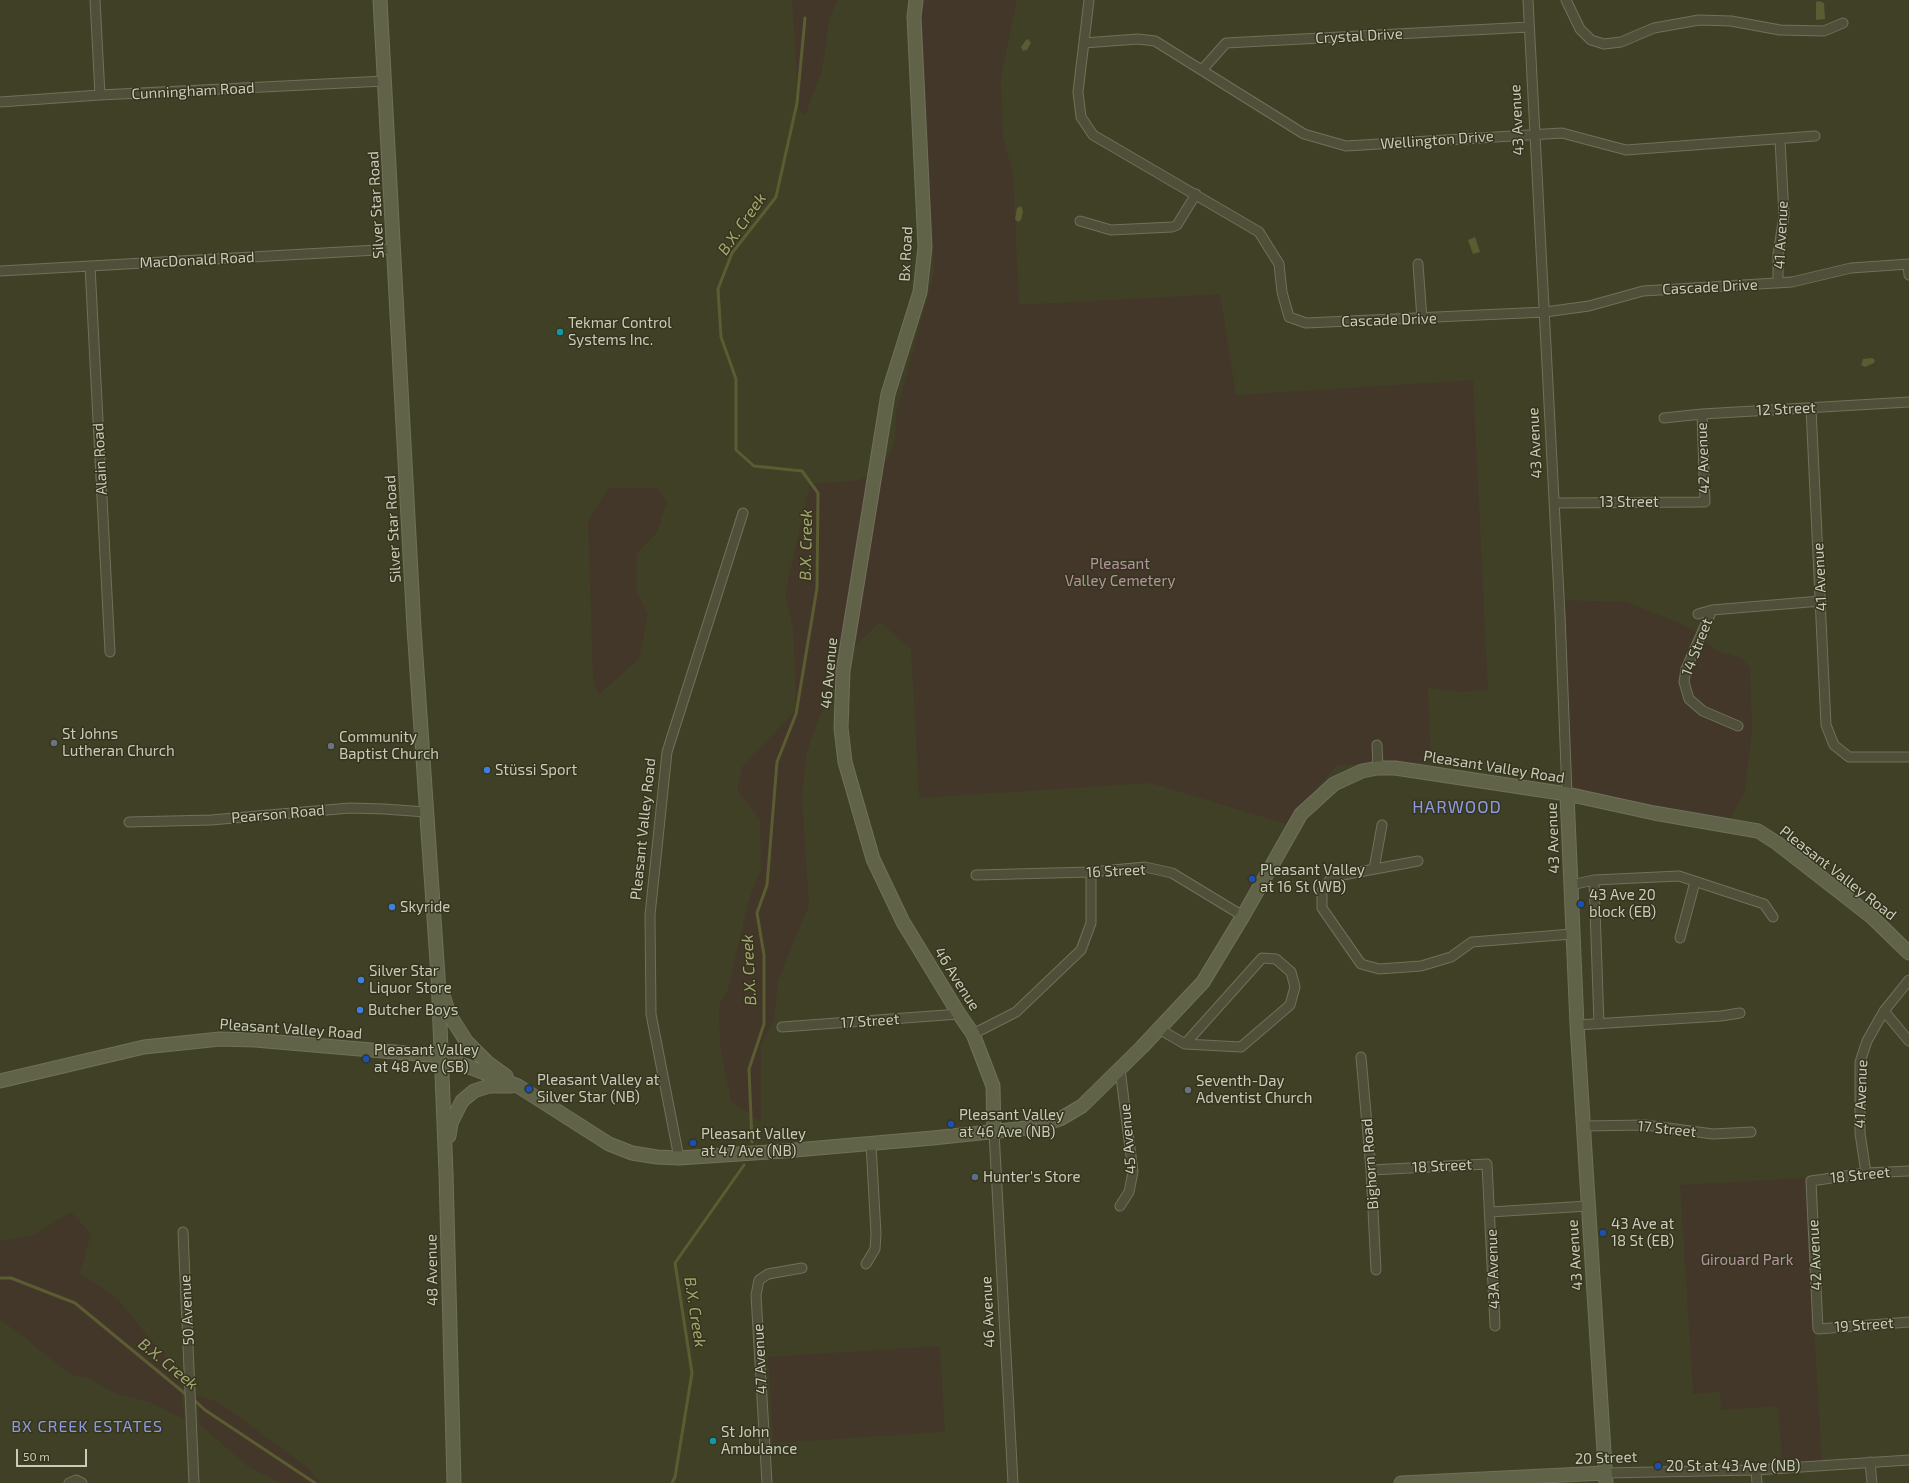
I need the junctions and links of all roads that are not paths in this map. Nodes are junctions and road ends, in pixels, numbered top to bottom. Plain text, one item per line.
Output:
1 (95, 0) edge
2 (380, 0) edge
3 (916, 0) edge
4 (1088, 0) edge
5 (1528, 0) edge
6 (1566, 0) edge
7 (1844, 23) dead end
8 (1529, 27) junction
9 (1084, 44) junction
10 (1202, 70) junction
11 (385, 81) junction
12 (100, 95) junction
13 (0, 102) edge
14 (1534, 134) junction
15 (1815, 136) dead end
16 (1780, 139) junction
17 (1196, 194) junction
18 (1080, 221) dead end
19 (395, 249) junction
20 (1418, 264) dead end
21 (1909, 264) edge
22 (90, 266) junction
23 (0, 271) edge
24 (1909, 275) edge
25 (1778, 283) junction
26 (1545, 312) junction
27 (1422, 319) junction
28 (1909, 402) edge
29 (1811, 408) junction
30 (1702, 414) junction
31 (1664, 418) dead end
32 (1705, 502) joint
33 (1554, 503) junction
34 (870, 504) joint
35 (743, 513) dead end
36 (1821, 601) junction
37 (1712, 610) junction
38 (1698, 614) dead end
39 (110, 652) dead end
40 (1738, 726) dead end
41 (1377, 745) dead end
42 (1909, 757) edge
43 (1378, 768) junction
44 (1567, 794) junction
45 (426, 812) junction
46 (129, 822) dead end
47 (1382, 825) dead end
48 (1418, 861) dead end
49 (1374, 869) junction
50 (1091, 872) junction
51 (976, 875) dead end
52 (1594, 880) junction
53 (1695, 882) junction
54 (1571, 885) junction
55 (1243, 916) junction
56 (1773, 918) dead end
57 (1572, 934) junction
58 (1680, 938) dead end
59 (1909, 953) edge
60 (438, 976) junction
61 (1909, 980) edge
62 (1884, 1011) junction
63 (1740, 1013) dead end
64 (959, 1014) junction
65 (1599, 1024) junction
66 (1577, 1025) junction
67 (782, 1027) dead end
68 (1159, 1029) junction
69 (973, 1034) junction
70 (1909, 1041) edge
71 (1185, 1044) junction
72 (441, 1056) junction
73 (1361, 1057) dead end
74 (1120, 1069) junction
75 (0, 1081) edge
76 (518, 1086) junction
77 (1583, 1126) junction
78 (994, 1132) junction
79 (1751, 1132) dead end
80 (871, 1144) junction
81 (679, 1158) junction
82 (1371, 1170) junction
83 (1909, 1171) edge
84 (446, 1173) junction
85 (1866, 1173) junction
86 (1811, 1181) joint
87 (1120, 1206) dead end
88 (1588, 1206) junction
89 (1490, 1212) junction
90 (183, 1232) dead end
91 (866, 1264) dead end
92 (802, 1268) dead end
93 (1376, 1270) dead end
94 (1909, 1322) edge
95 (1495, 1326) dead end
96 (1818, 1329) joint
97 (1909, 1460) edge
98 (1870, 1462) junction
99 (1756, 1470) junction
100 (1605, 1478) edge
101 (69, 1483) edge
102 (82, 1483) edge
103 (194, 1483) edge
104 (454, 1483) edge
105 (767, 1483) edge
106 (1013, 1483) edge
107 (1401, 1483) edge
108 (1757, 1483) edge
109 (1872, 1483) edge

1 - 12 street
2 - 11 street, Silver Star Road
3 - 34 street, Bx Road
4 - 9 street, Cascade Drive
5 - 8 street, 43 Avenue
6 - 7 street
8 - 10 street, Crystal Drive
8 - 14 street, 43 Avenue
9 - 10 street, Wellington Drive
9 - 17 street, Cascade Drive
10 - 14 street, Wellington Drive
11 - 12 street, Cunningham Road
11 - 19 street, Silver Star Road
12 - 13 street, Cunningham Road
14 - 16 street, Wellington Drive
14 - 26 street, 43 Avenue
15 - 16 street, Wellington Drive
16 - 25 street, 41 Avenue
17 - 18 street
17 - 27 street, Cascade Drive
19 - 22 street, MacDonald Road
19 - 45 street, Silver Star Road
20 - 27 street
21 - 24 street
21 - 25 street, Cascade Drive
22 - 23 street, MacDonald Road
22 - 39 street, Alain Road
25 - 26 street, Cascade Drive
26 - 27 street, Cascade Drive
26 - 33 street, 43 Avenue
28 - 29 street, 12 Street
29 - 30 street, 12 Street
29 - 36 street, 41 Avenue
30 - 31 street, 12 Street
30 - 32 street, 42 Avenue
32 - 33 street, 13 Street
33 - 44 street, 43 Avenue
34 - 64 street, 46 Avenue
35 - 81 street, Pleasant Valley Road
36 - 37 street, 14 Street
36 - 42 street, 41 Avenue
37 - 38 street, 14 Street
37 - 40 street, 14 Street
41 - 43 street
43 - 44 street, Pleasant Valley Road
43 - 55 street, Pleasant Valley Road
44 - 54 street, 43 Avenue
44 - 59 street, Pleasant Valley Road
45 - 46 street, Pearson Road
45 - 60 street, Silver Star Road
47 - 49 street
48 - 49 street
49 - 57 street
50 - 51 street, 16 Street
50 - 55 street, 16 Street
50 - 69 street
52 - 53 street, 43 Avenue
52 - 54 street, 43 Avenue
52 - 65 street
53 - 56 street, 43 Avenue
53 - 58 street
54 - 57 street, 43 Avenue
55 - 68 street, Pleasant Valley Road
57 - 66 street, 43 Avenue
60 - 72 street, Silver Star Road
60 - 76 street
61 - 62 street, 41 Avenue
62 - 70 street
62 - 85 street, 41 Avenue
63 - 65 street
64 - 67 street, 17 Street
64 - 69 street, 46 Avenue
65 - 66 street
66 - 77 street, 43 Avenue
68 - 71 street
68 - 74 street, Pleasant Valley Road
69 - 78 street, 46 Avenue
71 - 71 street
72 - 75 street, Pleasant Valley Road
72 - 76 street, Pleasant Valley Road
72 - 84 street, 48 Avenue
73 - 82 street, Bighorn Road
74 - 78 street, Pleasant Valley Road
74 - 87 street, 45 Avenue
76 - 81 street, Pleasant Valley Road
76 - 84 street
77 - 79 street, 17 Street
77 - 88 street, 43 Avenue
78 - 80 street, Pleasant Valley Road
78 - 106 street, 46 Avenue
80 - 81 street, Pleasant Valley Road
80 - 91 street
82 - 89 street, 18 Street
82 - 93 street, Bighorn Road
83 - 85 street, 18 Street
84 - 104 street, 48 Avenue
85 - 86 street, 18 Street
86 - 96 street, 42 Avenue
88 - 89 street
88 - 100 street, 43 Avenue
89 - 95 street, 43A Avenue
90 - 103 street, 50 Avenue
92 - 105 street, 47 Avenue
94 - 96 street, 19 Street
97 - 98 street, 20 Street
98 - 99 street, 20 Street
98 - 109 street
99 - 100 street, 20 Street
99 - 108 street
100 - 107 street, 20 Street
101 - 102 street

